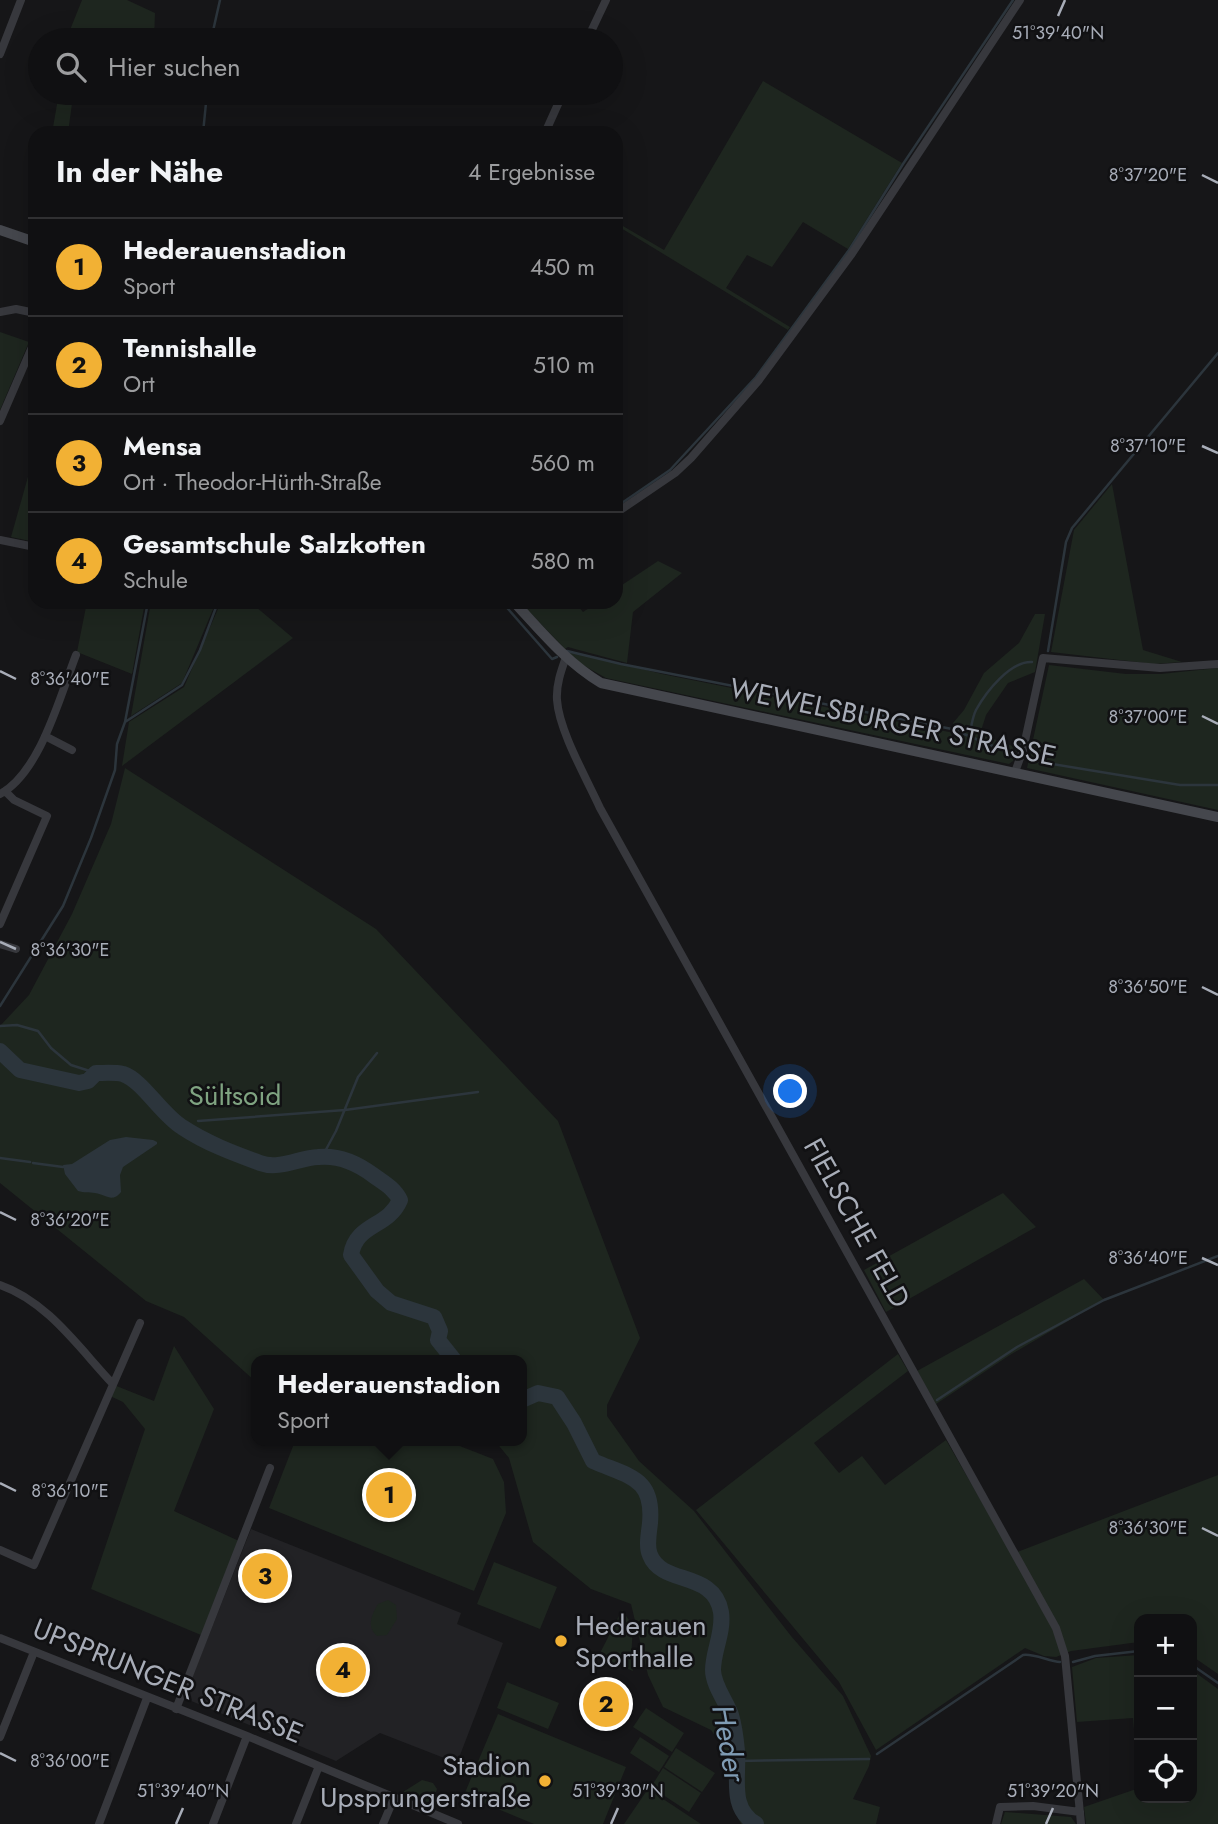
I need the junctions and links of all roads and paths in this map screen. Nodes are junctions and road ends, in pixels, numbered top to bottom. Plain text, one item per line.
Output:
1 (21, 0) edge
2 (1020, 0) edge
3 (602, 1) edge
4 (592, 28) edge
5 (0, 54) edge
6 (558, 105) edge
7 (548, 126) edge
8 (0, 230) edge
9 (28, 240) edge
10 (0, 312) edge
11 (28, 312) edge
12 (28, 356) edge
13 (0, 421) edge
14 (623, 508) edge
15 (0, 540) edge
16 (28, 546) edge
17 (521, 609) edge
18 (76, 655) dead end
19 (566, 657) junction
20 (1218, 664) edge
21 (45, 736) junction
22 (72, 750) dead end
23 (1015, 772) junction
24 (3, 793) edge
25 (1218, 817) edge
26 (0, 924) edge
27 (0, 944) edge
28 (16, 949) dead end
29 (0, 1285) edge
30 (140, 1323) dead end
31 (112, 1383) junction
32 (270, 1468) dead end
33 (0, 1550) edge
34 (0, 1638) edge
35 (34, 1652) junction
36 (147, 1698) junction
37 (176, 1709) junction
38 (0, 1734) edge
39 (247, 1736) junction
40 (319, 1766) junction
41 (394, 1798) junction
42 (1080, 1812) junction
43 (99, 1824) edge
44 (213, 1824) edge
45 (296, 1824) edge
46 (383, 1824) edge
47 (458, 1824) edge
48 (996, 1824) edge
49 (1081, 1824) edge

1 - 5 street
2 - 14 street
3 - 4 street
6 - 7 street
8 - 9 main road
10 - 11 street
12 - 13 street
15 - 16 street
17 - 19 main road, WEWELSBURGER STRASSE
18 - 21 street
19 - 23 main road, WEWELSBURGER STRASSE
19 - 42 street, FIELSCHE FELD
20 - 23 street
21 - 22 street
21 - 24 street
23 - 25 main road, WEWELSBURGER STRASSE
24 - 26 street
27 - 28 street
29 - 31 street
30 - 31 street
31 - 33 street
32 - 37 street
34 - 35 street, UPSPRUNGER STRASSE
35 - 36 street, UPSPRUNGER STRASSE
35 - 38 street
36 - 37 street, UPSPRUNGER STRASSE
36 - 43 street
37 - 39 street, UPSPRUNGER STRASSE
39 - 40 street, UPSPRUNGER STRASSE
39 - 44 street
40 - 41 street, UPSPRUNGER STRASSE
40 - 45 street, UPSPRUNGER STRASSE
41 - 46 street
41 - 47 street, UPSPRUNGER STRASSE
42 - 48 street
42 - 49 street, FIELSCHE FELD

